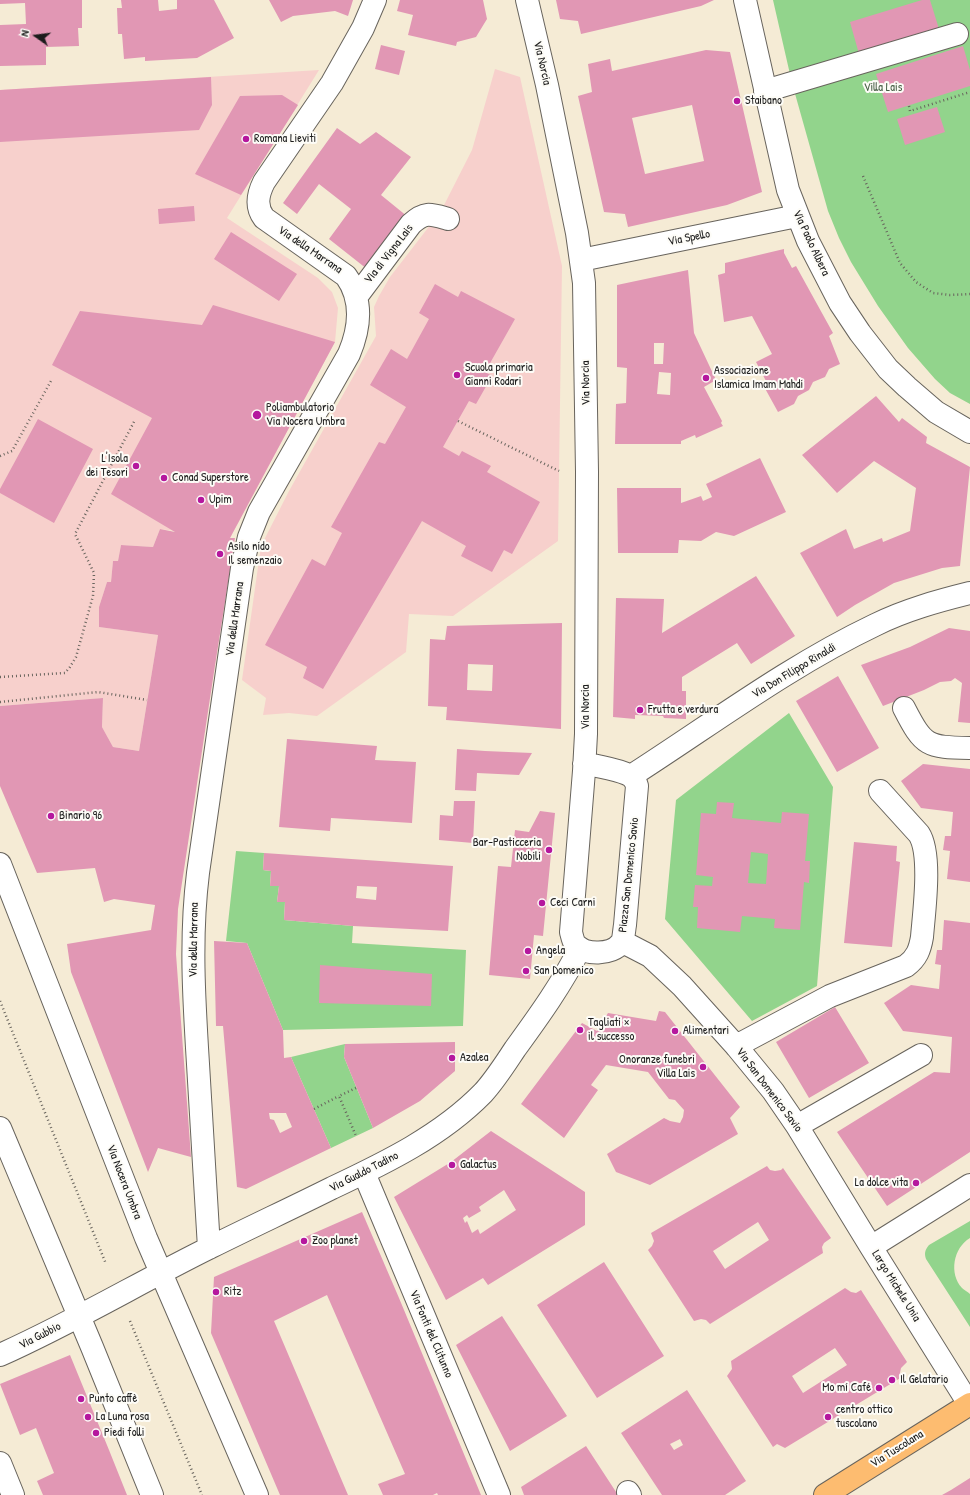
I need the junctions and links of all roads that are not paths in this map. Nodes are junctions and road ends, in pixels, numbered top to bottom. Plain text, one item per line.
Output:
1 (375, 0) edge
2 (527, 0) edge
3 (745, 0) edge
4 (957, 34) dead end
5 (765, 91) junction
6 (797, 216) junction
7 (448, 219) dead end
8 (581, 260) junction
9 (357, 296) junction
10 (970, 432) edge
11 (970, 593) edge
12 (904, 708) dead end
13 (970, 748) edge
14 (584, 768) junction
15 (631, 776) junction
16 (880, 791) dead end
17 (0, 864) edge
18 (623, 942) junction
19 (580, 948) junction
20 (736, 1046) junction
21 (921, 1055) dead end
22 (797, 1126) junction
23 (0, 1128) edge
24 (364, 1173) junction
25 (970, 1185) edge
26 (871, 1247) junction
27 (209, 1248) junction
28 (160, 1273) junction
29 (79, 1316) junction
30 (0, 1355) edge
31 (970, 1404) edge
32 (0, 1463) edge
33 (13, 1495) edge
34 (152, 1495) edge
35 (257, 1495) edge
36 (499, 1495) edge
37 (825, 1495) edge

1 - 9 street, Via della Marrana
2 - 8 street, Via Norcia
3 - 5 street, Via Paolo Albera
4 - 5 street
5 - 6 street, Via Paolo Albera
6 - 8 street, Via Spello
6 - 10 street, Via Paolo Albera
7 - 9 street, Via di Vigna Lais
8 - 14 street, Via Norcia
9 - 27 street, Via della Marrana
11 - 15 street, Via Don Filippo Rinaldi
12 - 13 street
14 - 15 street
14 - 19 street
15 - 18 street, Piazza San Domenico Savio
16 - 20 street
17 - 28 street, Via Nocera Umbra
18 - 19 street, Piazza San Domenico Savio
18 - 20 street, Via San Domenico Savio
19 - 24 street, Via Gualdo Tadino
20 - 22 street, Via San Domenico Savio
21 - 22 street
22 - 26 street, Via San Domenico Savio
23 - 29 street
24 - 27 street, Via Gualdo Tadino
24 - 36 street, Via Fonti del Clitunno
25 - 26 street, Largo Michele Unia
26 - 31 street, Largo Michele Unia
27 - 28 street, Via Gualdo Tadino
28 - 29 street, Via Gualdo Tadino
28 - 35 street, Via Nocera Umbra
29 - 30 street, Via Gubbio
29 - 34 street
31 - 37 main road, Via Tuscolana
32 - 33 street

